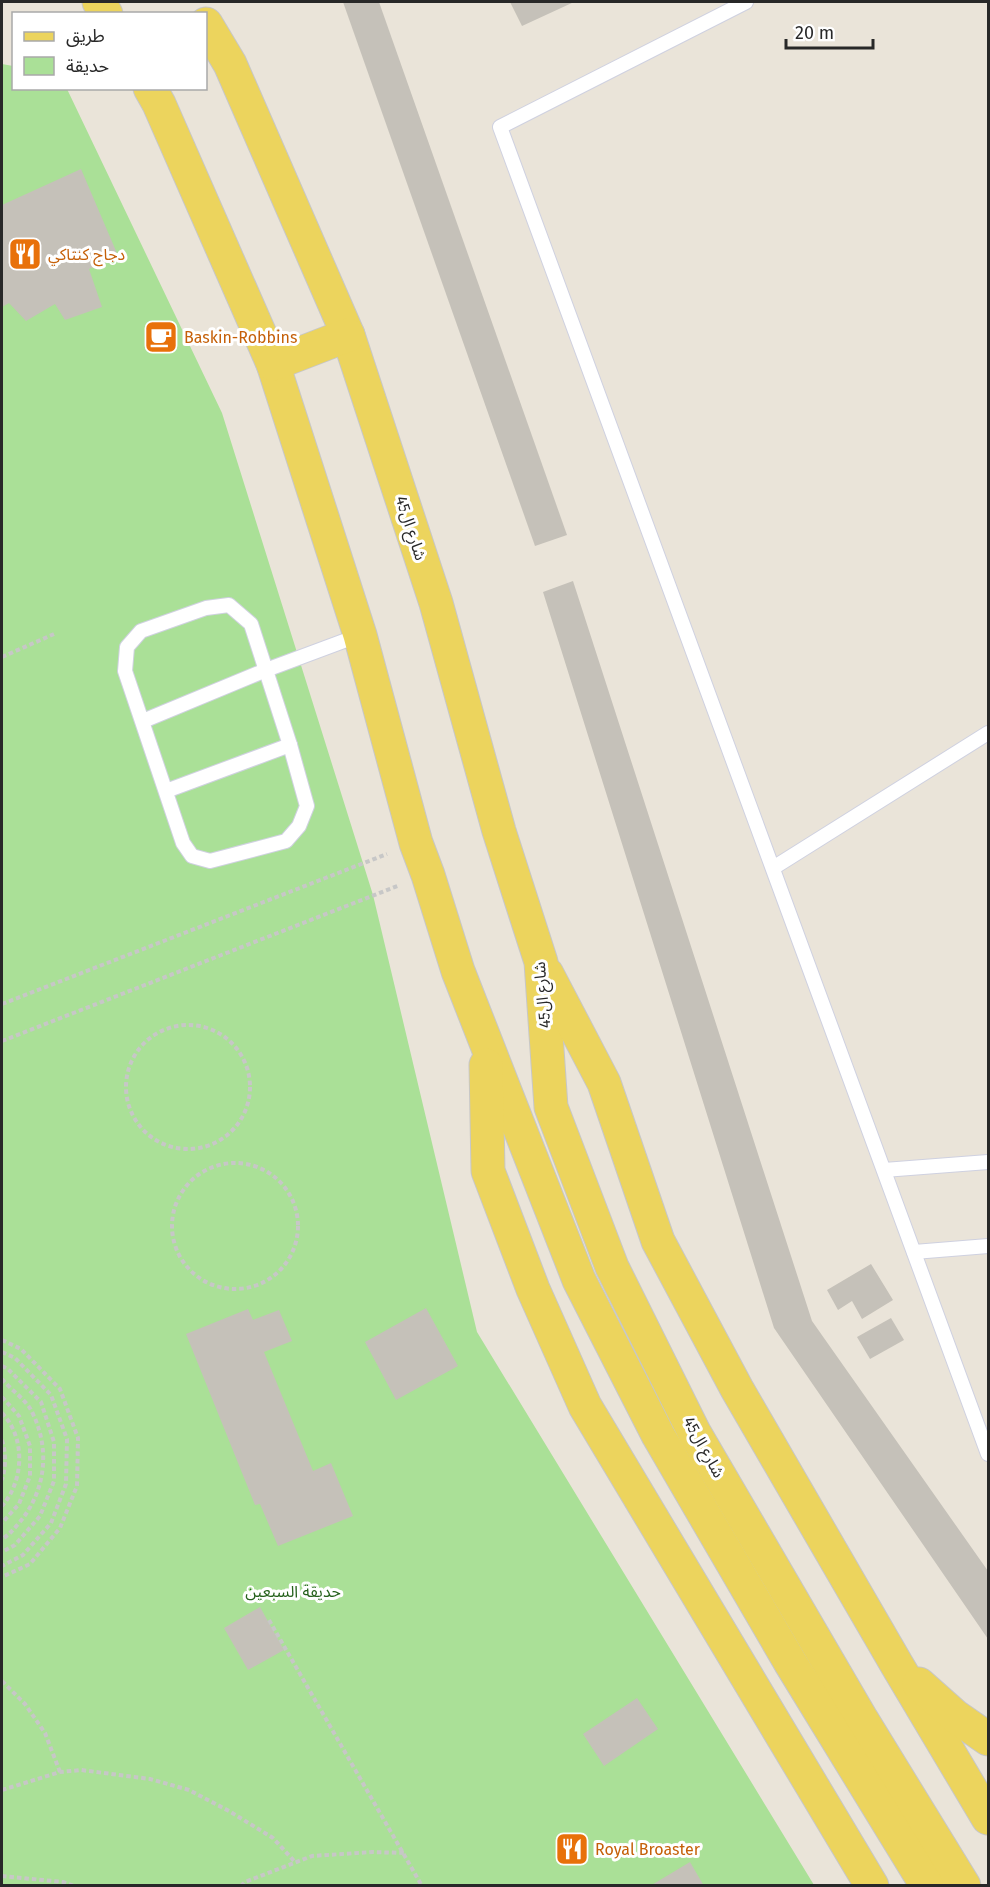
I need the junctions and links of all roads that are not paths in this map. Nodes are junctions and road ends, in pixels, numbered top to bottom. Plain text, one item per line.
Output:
1 (746, 2) edge
2 (207, 26) edge
3 (151, 90) edge
4 (348, 335) junction
5 (273, 364) junction
6 (360, 635) junction
7 (266, 670) junction
8 (143, 721) junction
9 (988, 733) edge
10 (290, 746) junction
11 (166, 791) junction
12 (773, 868) junction
13 (541, 962) junction
14 (485, 1042) junction
15 (988, 1162) edge
16 (884, 1170) junction
17 (988, 1246) edge
18 (914, 1252) junction
19 (988, 1454) edge
20 (897, 1665) junction
21 (988, 1739) edge
22 (988, 1818) edge
23 (872, 1886) edge
24 (927, 1886) edge
25 (964, 1886) edge

1 - 12 lane
2 - 4 main road, شارع ال45
3 - 5 main road, شارع ال45
4 - 5 main road
4 - 13 main road, شارع ال45
5 - 6 main road, شارع ال45
6 - 7 lane
6 - 14 main road, شارع ال45
7 - 8 lane
7 - 8 lane
7 - 10 lane
8 - 11 lane
9 - 12 lane
10 - 11 lane
10 - 11 lane
12 - 16 lane
13 - 20 main road
13 - 25 main road, شارع ال45
14 - 23 main road
14 - 24 main road, شارع ال45
15 - 16 lane
16 - 18 lane
17 - 18 lane
18 - 19 lane
20 - 21 main road
20 - 22 main road

